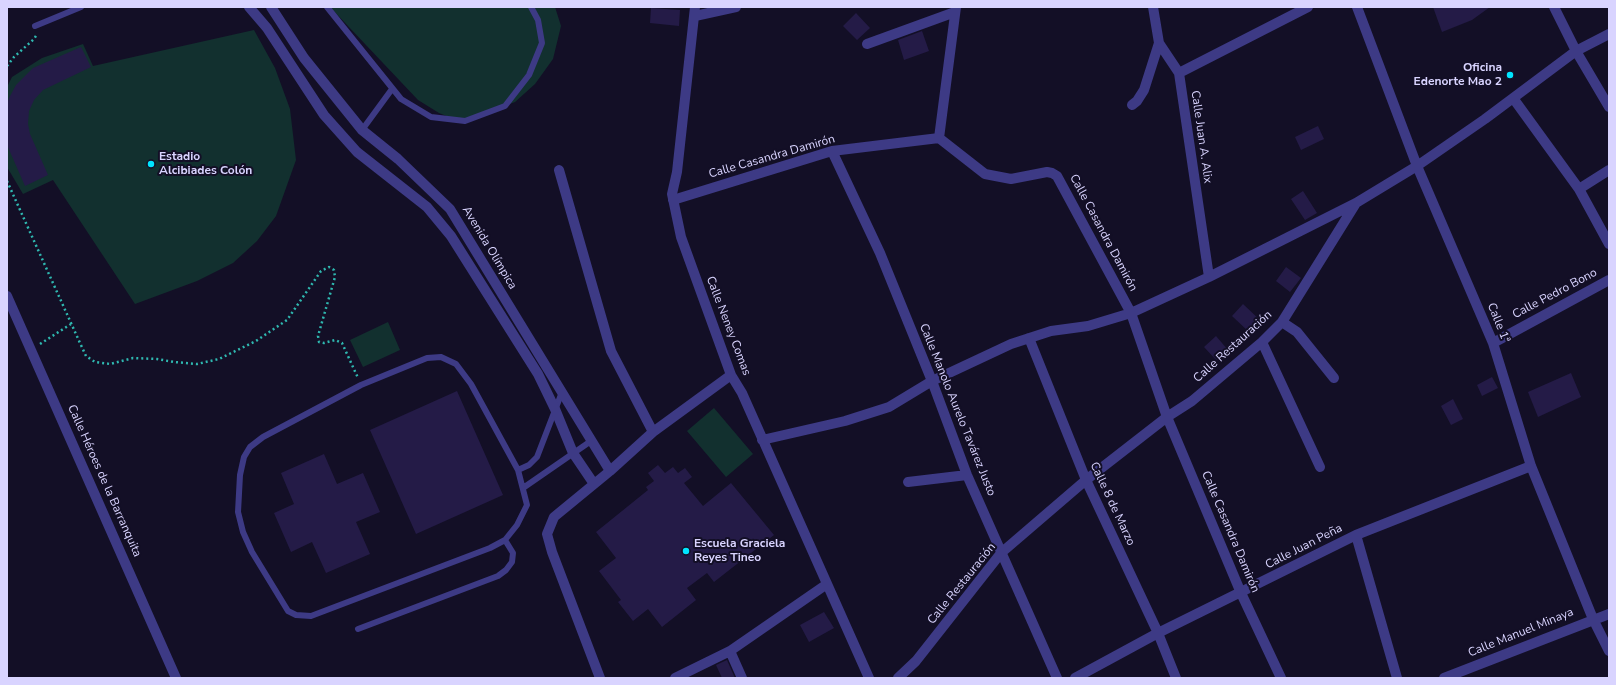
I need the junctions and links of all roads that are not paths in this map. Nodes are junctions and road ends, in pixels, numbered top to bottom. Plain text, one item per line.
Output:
1 (81, 7) edge
2 (249, 7) edge
3 (271, 7) edge
4 (326, 7) edge
5 (531, 7) edge
6 (736, 7) edge
7 (1153, 7) edge
8 (1308, 7) edge
9 (1357, 7) edge
10 (1554, 7) edge
11 (956, 9) edge
12 (695, 11) edge
13 (35, 26) road end
14 (1609, 34) edge
15 (1159, 43) junction
16 (866, 44) dead end
17 (1576, 51) junction
18 (1179, 73) junction
19 (392, 89) junction
20 (1513, 98) junction
21 (1132, 105) dead end
22 (1609, 107) edge
23 (362, 130) junction
24 (939, 138) junction
25 (832, 151) junction
26 (1417, 166) junction
27 (559, 170) dead end
28 (1609, 170) edge
29 (1579, 189) junction
30 (674, 200) junction
31 (1356, 203) junction
32 (1609, 244) edge
33 (1209, 277) junction
34 (1609, 280) edge
35 (7, 296) edge
36 (1130, 313) junction
37 (1282, 322) junction
38 (1029, 338) junction
39 (1262, 342) junction
40 (1492, 343) junction
41 (731, 375) junction
42 (1334, 378) dead end
43 (932, 382) junction
44 (562, 392) junction
45 (555, 409) junction
46 (1167, 417) junction
47 (653, 432) junction
48 (762, 440) junction
49 (591, 441) junction
50 (573, 453) junction
51 (1531, 466) junction
52 (1320, 467) dead end
53 (518, 470) junction
54 (610, 471) junction
55 (967, 475) junction
56 (1086, 480) junction
57 (908, 482) dead end
58 (594, 484) junction
59 (523, 488) junction
60 (1356, 535) junction
61 (505, 540) junction
62 (1002, 553) junction
63 (827, 584) junction
64 (1241, 593) junction
65 (1609, 614) edge
66 (1593, 619) junction
67 (358, 630) dead end
68 (1158, 633) junction
69 (730, 651) junction
70 (1609, 651) edge
71 (176, 678) edge
72 (600, 678) edge
73 (675, 678) edge
74 (742, 678) edge
75 (869, 678) edge
76 (898, 678) edge
77 (1057, 678) edge
78 (1075, 678) edge
79 (1176, 678) edge
80 (1281, 678) edge
81 (1397, 678) edge
82 (1444, 678) edge

1 - 13 lane
2 - 45 street
3 - 23 street, Avenida Olímpica
4 - 19 lane
5 - 19 lane
6 - 12 street
7 - 15 street, Calle Juan A. Alix
8 - 18 street
9 - 26 street, Calle 1ª
10 - 17 street
11 - 16 street
11 - 24 street
12 - 30 street, Calle Neney Comas
14 - 17 street, Calle Restauración
15 - 18 street, Calle Juan A. Alix
15 - 21 street
17 - 20 street, Calle Restauración
17 - 22 street
18 - 33 street, Calle Juan A. Alix
19 - 23 lane
20 - 26 street, Calle Restauración
20 - 29 street
23 - 44 street, Avenida Olímpica
24 - 25 street, Calle Casandra Damirón
24 - 36 street, Calle Casandra Damirón
25 - 30 street, Calle Casandra Damirón
25 - 43 street, Calle Manolo Aurelo Tavárez Justo
26 - 31 street, Calle Restauración
26 - 40 street, Calle 1ª
27 - 47 street
28 - 29 street
29 - 32 street
30 - 41 street, Calle Neney Comas
31 - 33 street
31 - 37 street, Calle Restauración
33 - 36 street
34 - 40 street, Calle Pedro Bono
35 - 71 street, Calle Héroes de la Barranquita
36 - 38 street
36 - 46 street, Calle Casandra Damirón
37 - 39 street, Calle Restauración
37 - 42 street
38 - 43 street
38 - 56 street, Calle 8 de Marzo
39 - 46 street, Calle Restauración
39 - 52 street
40 - 51 street, Calle 1ª
41 - 47 street
41 - 48 street, Calle Neney Comas
43 - 48 street
43 - 55 street, Calle Manolo Aurelo Tavárez Justo
44 - 45 lane
44 - 49 street, Avenida Olímpica
45 - 50 street
45 - 53 lane
46 - 56 street, Calle Restauración
46 - 64 street, Calle Casandra Damirón
47 - 54 street
48 - 63 street, Calle Neney Comas
49 - 50 lane
49 - 54 street, Avenida Olímpica
50 - 58 street
50 - 59 lane
51 - 60 street, Calle Juan Peña
51 - 66 street, Calle 1ª
53 - 59 lane
53 - 61 lane
54 - 58 street
55 - 57 street
55 - 62 street, Calle Manolo Aurelo Tavárez Justo
56 - 62 street, Calle Restauración
56 - 68 street, Calle 8 de Marzo
58 - 72 street
59 - 61 lane
60 - 64 street, Calle Juan Peña
60 - 81 street
61 - 67 lane
62 - 76 street, Calle Restauración
62 - 77 street, Calle Manolo Aurelo Tavárez Justo
63 - 69 street
63 - 75 street, Calle Neney Comas
64 - 68 street, Calle Juan Peña
64 - 80 street, Calle Casandra Damirón
65 - 66 street, Calle Manuel Minaya
66 - 70 street, Calle 1ª
66 - 82 street, Calle Manuel Minaya
68 - 78 street, Calle Juan Peña
68 - 79 street, Calle 8 de Marzo
69 - 73 street
69 - 74 street

